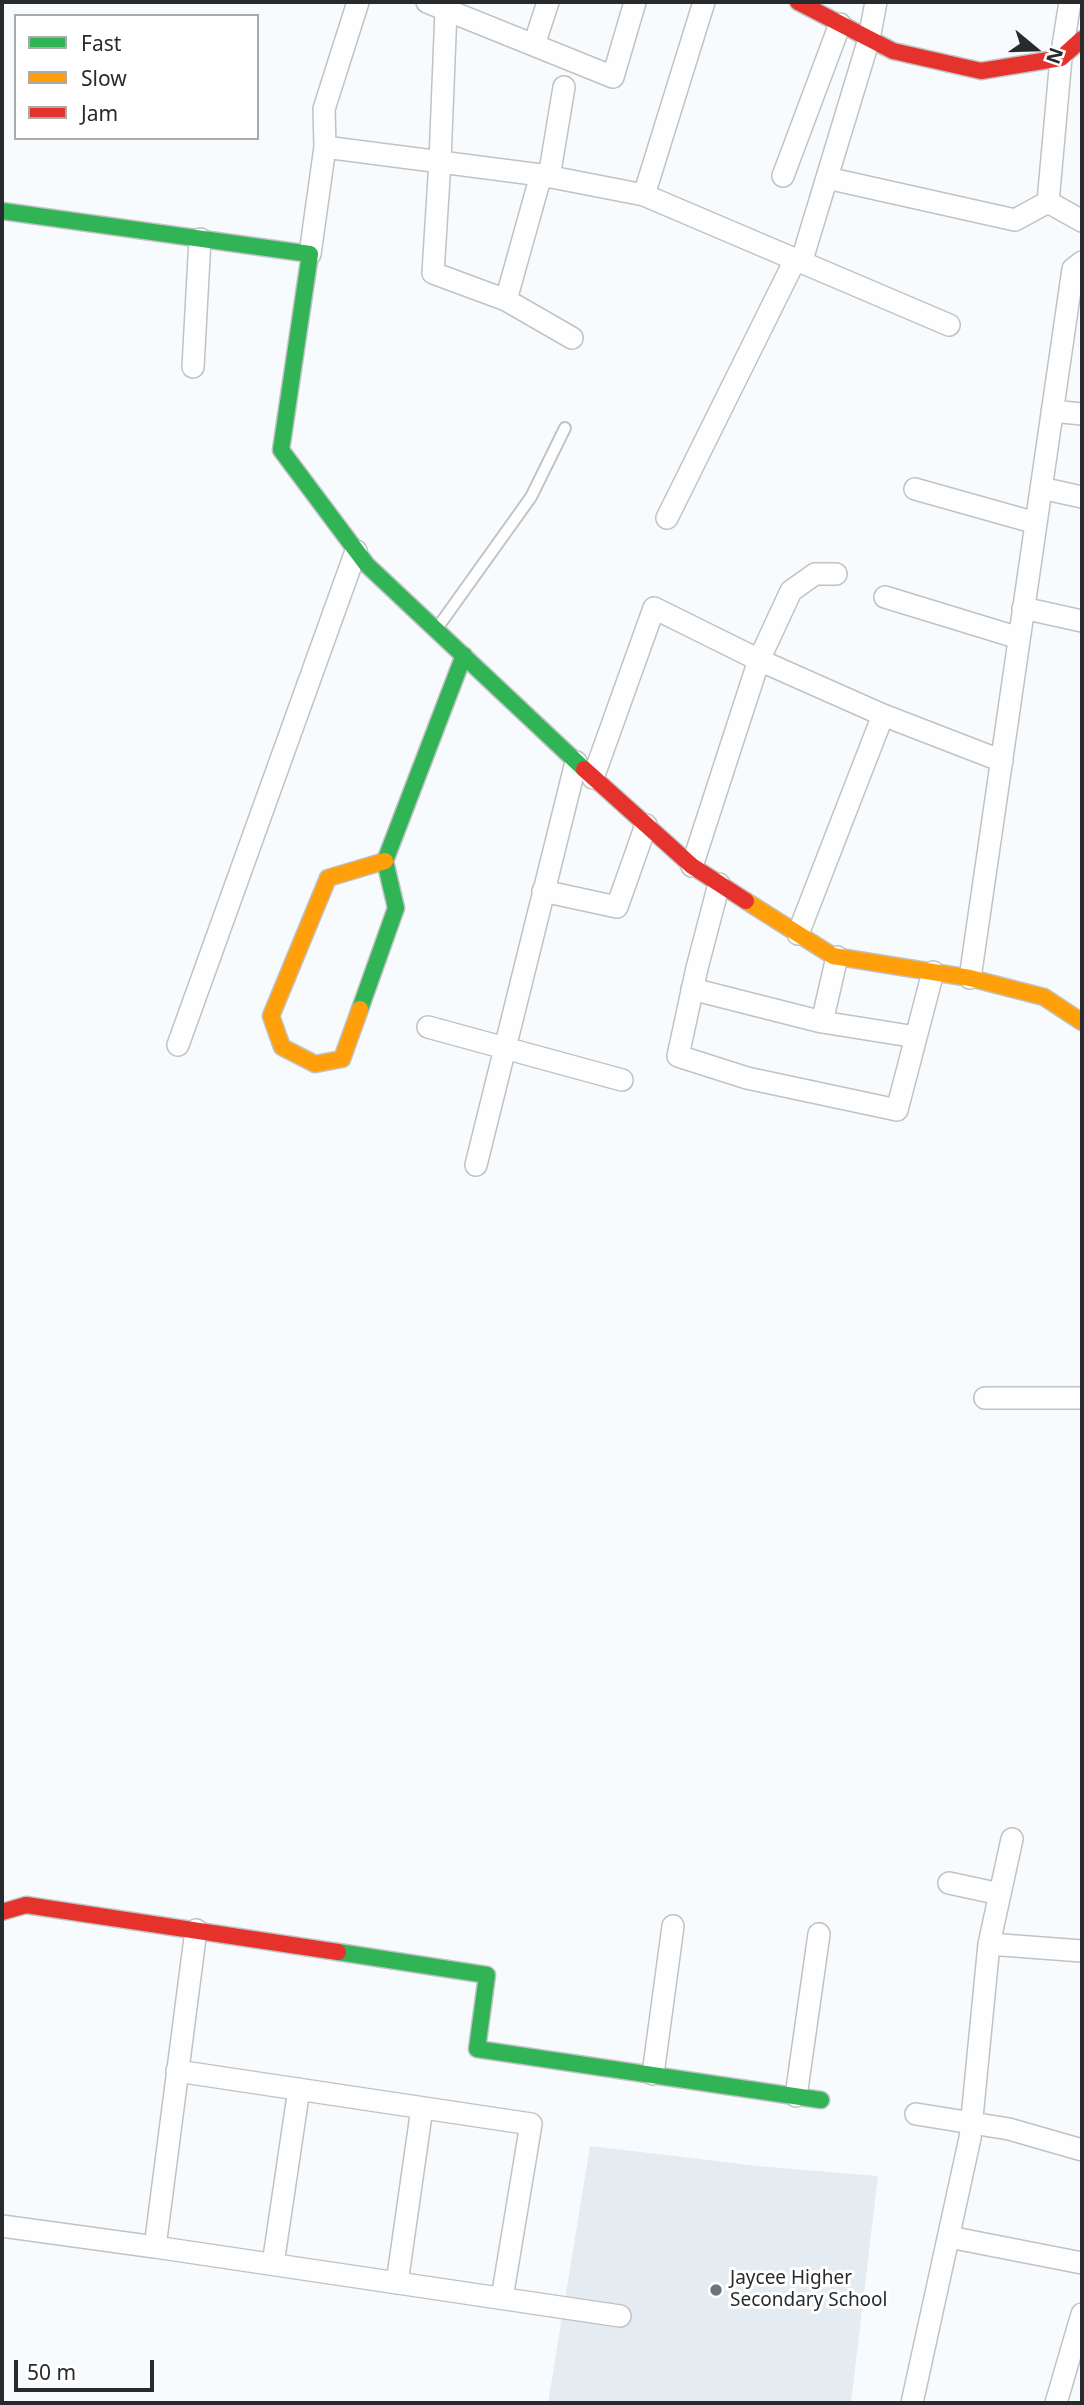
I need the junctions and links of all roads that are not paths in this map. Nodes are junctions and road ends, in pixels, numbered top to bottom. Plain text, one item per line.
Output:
1 (358, 2) edge
2 (548, 2) edge
3 (635, 2) edge
4 (704, 2) edge
5 (798, 2) edge
6 (876, 2) edge
7 (1070, 2) edge
8 (440, 4) edge
9 (840, 24) junction
10 (869, 39) junction
11 (1082, 39) edge
12 (534, 45) junction
13 (1061, 58) junction
14 (564, 87) dead end
15 (325, 147) junction
16 (440, 161) junction
17 (545, 176) junction
18 (783, 176) dead end
19 (827, 178) junction
20 (644, 195) junction
21 (1048, 202) junction
22 (2, 211) edge
23 (1082, 221) edge
24 (200, 239) junction
25 (310, 254) junction
26 (798, 262) junction
27 (1082, 262) edge
28 (506, 300) junction
29 (949, 325) dead end
30 (572, 338) dead end
31 (193, 367) dead end
32 (1052, 411) junction
33 (1082, 414) edge
34 (565, 428) dead end
35 (1041, 488) junction
36 (915, 489) dead end
37 (1082, 497) edge
38 (667, 518) dead end
39 (1036, 523) junction
40 (356, 551) junction
41 (836, 574) dead end
42 (885, 597) dead end
43 (1023, 608) junction
44 (1082, 621) edge
45 (436, 629) junction
46 (1019, 638) junction
47 (464, 655) junction
48 (759, 660) junction
49 (883, 715) junction
50 (1002, 761) junction
51 (576, 762) junction
52 (593, 778) junction
53 (646, 825) junction
54 (385, 861) junction
55 (692, 866) junction
56 (719, 884) junction
57 (543, 891) junction
58 (798, 934) junction
59 (837, 957) junction
60 (933, 972) junction
61 (970, 978) junction
62 (692, 989) junction
63 (822, 1022) junction
64 (1082, 1022) edge
65 (428, 1027) dead end
66 (916, 1037) junction
67 (178, 1045) dead end
68 (504, 1048) junction
69 (622, 1080) dead end
70 (476, 1165) dead end
71 (985, 1398) dead end
72 (1082, 1398) edge
73 (1012, 1839) dead end
74 (949, 1882) dead end
75 (1000, 1894) junction
76 (2, 1912) edge
77 (673, 1926) dead end
78 (196, 1930) junction
79 (819, 1934) dead end
80 (989, 1944) junction
81 (1082, 1951) edge
82 (177, 2071) junction
83 (653, 2074) junction
84 (299, 2089) junction
85 (796, 2096) junction
86 (821, 2100) dead end
87 (422, 2108) junction
88 (916, 2115) dead end
89 (972, 2123) junction
90 (1082, 2150) edge
91 (2, 2226) edge
92 (948, 2237) junction
93 (155, 2247) junction
94 (1082, 2263) edge
95 (273, 2264) junction
96 (397, 2283) junction
97 (502, 2298) junction
98 (1082, 2314) edge
99 (620, 2316) dead end
100 (1073, 2377) edge
101 (912, 2403) edge
102 (1056, 2403) edge

1 - 15 street
2 - 12 street
3 - 12 street
4 - 20 street
5 - 9 street
6 - 10 street
7 - 13 street
8 - 12 street
8 - 16 street
9 - 10 street
9 - 18 street
10 - 13 street
10 - 19 street
11 - 13 street
13 - 21 street
14 - 17 street
15 - 16 street
15 - 25 street
16 - 17 street
16 - 28 street
17 - 20 street
17 - 28 street
19 - 21 street
19 - 26 street
20 - 26 street
21 - 23 street
22 - 24 street
24 - 25 street
24 - 31 street
25 - 40 street
26 - 29 street
26 - 38 street
27 - 32 street
28 - 30 street
32 - 33 street
32 - 35 street
34 - 45 lane
35 - 37 street
35 - 39 street
36 - 39 street
39 - 43 street
40 - 45 street
40 - 67 street
41 - 48 street
42 - 46 street
43 - 44 street
43 - 46 street
45 - 47 street
46 - 50 street
47 - 51 street
47 - 54 street
48 - 49 street
48 - 52 street
48 - 55 street
49 - 50 street
49 - 58 street
50 - 61 street
51 - 52 street
51 - 57 street
52 - 53 street
53 - 55 street
53 - 57 street
54 - 54 street
55 - 56 street
56 - 58 street
56 - 62 street
57 - 68 street
58 - 59 street
59 - 60 street
59 - 63 street
60 - 61 street
60 - 66 street
61 - 64 street
62 - 63 street
62 - 66 street
63 - 66 street
65 - 68 street
68 - 69 street
68 - 70 street
71 - 72 street
73 - 75 street
74 - 75 street
75 - 80 street
76 - 78 street
77 - 83 street
78 - 82 street
78 - 83 street
79 - 85 street
80 - 81 street
80 - 89 street
82 - 84 street
82 - 93 street
83 - 85 street
84 - 87 street
84 - 95 street
85 - 86 street
87 - 96 street
87 - 97 street
88 - 89 street
89 - 90 street
89 - 92 street
91 - 93 street
92 - 94 street
92 - 101 street
93 - 95 street
95 - 96 street
96 - 97 street
97 - 99 street
98 - 100 street
100 - 102 street

